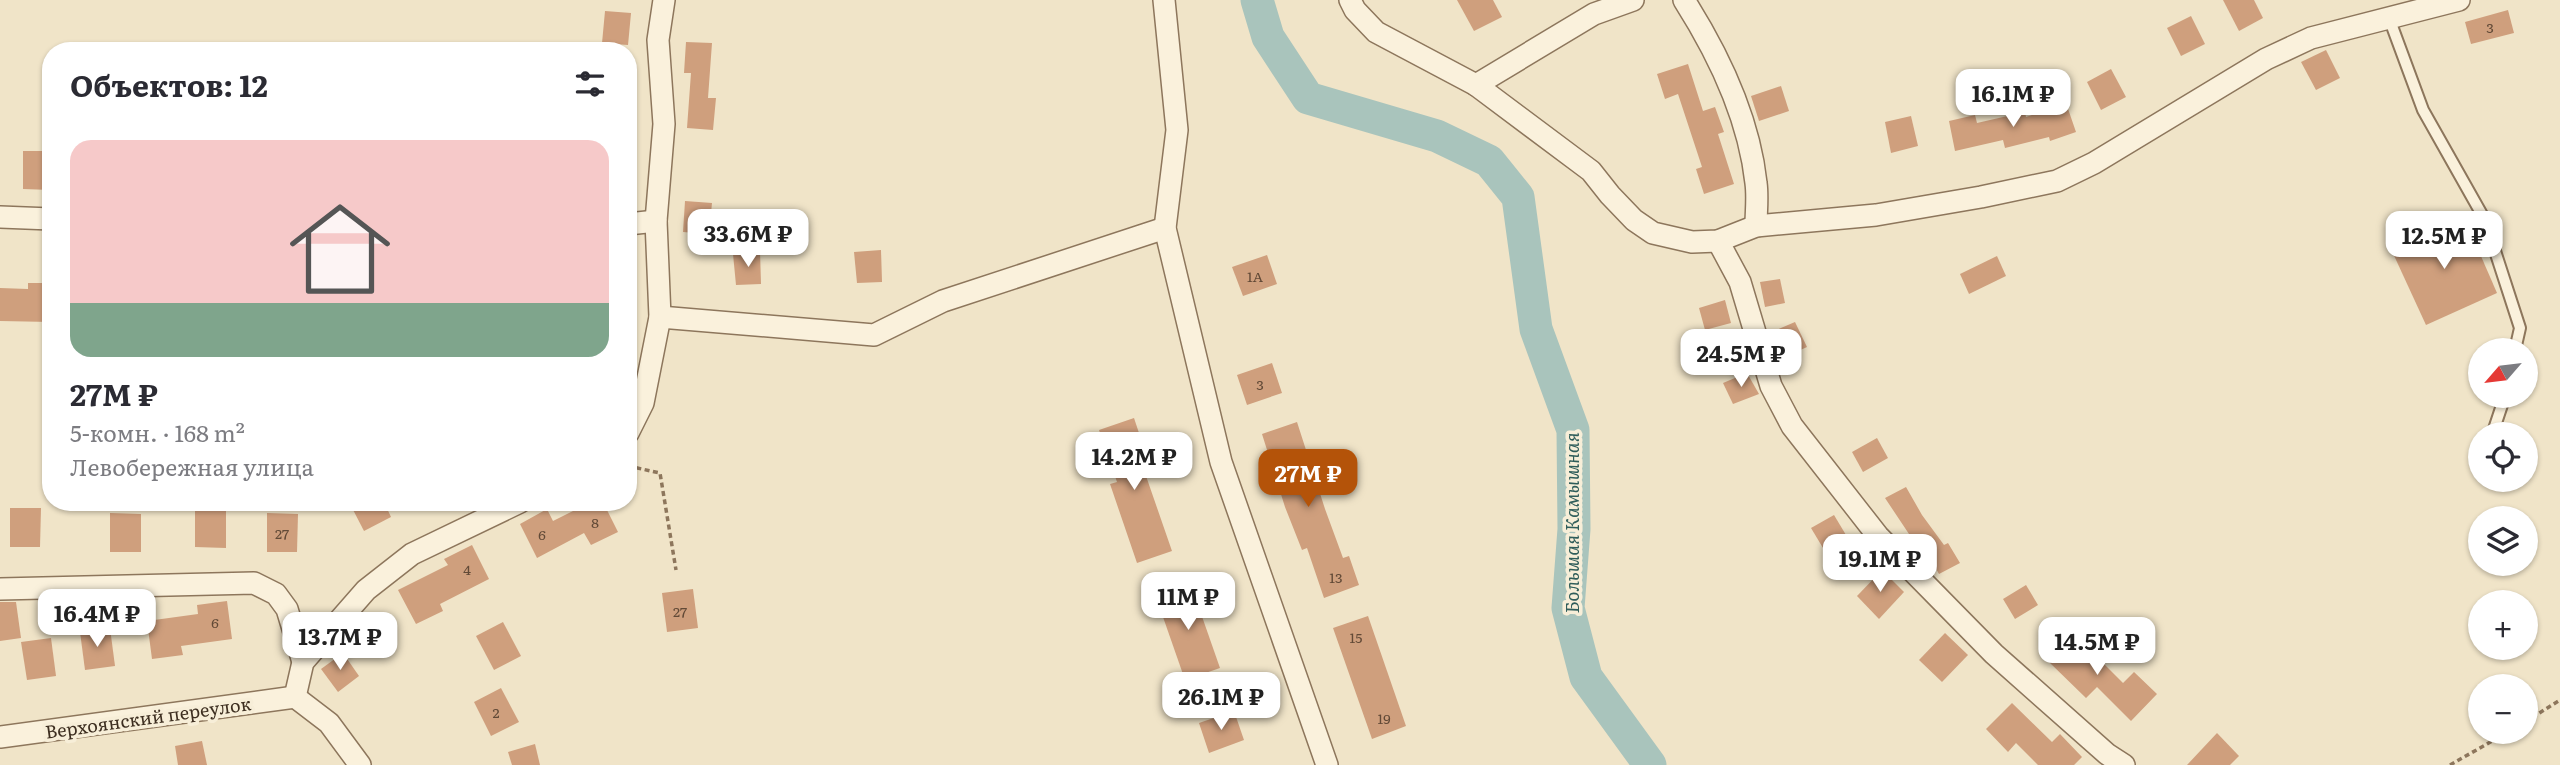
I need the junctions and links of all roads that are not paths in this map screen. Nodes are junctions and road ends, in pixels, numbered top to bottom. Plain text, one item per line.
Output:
1 (664, 0) edge
2 (1164, 0) edge
3 (1350, 0) edge
4 (1633, 0) edge
5 (1684, 0) edge
6 (2459, 0) edge
7 (2389, 18) junction
8 (1476, 85) junction
9 (0, 217) edge
10 (42, 219) edge
11 (656, 220) junction
12 (637, 223) edge
13 (1756, 226) junction
14 (1165, 228) junction
15 (1718, 241) junction
16 (660, 317) junction
17 (2518, 338) edge
18 (637, 415) edge
19 (501, 511) edge
20 (0, 589) edge
21 (303, 662) junction
22 (295, 697) junction
23 (0, 737) edge
24 (360, 765) edge
25 (1327, 765) edge
26 (2124, 765) edge

1 - 11 street
2 - 14 street
3 - 8 street
4 - 8 street
5 - 13 street
6 - 7 street
7 - 13 street
7 - 17 lane
8 - 15 street
9 - 10 street
11 - 12 street
11 - 16 street
13 - 15 street
14 - 16 street
14 - 25 street
15 - 26 street
16 - 18 street
19 - 21 street
20 - 21 street
21 - 22 street
22 - 23 street, Верхоянский переулок
22 - 24 street

